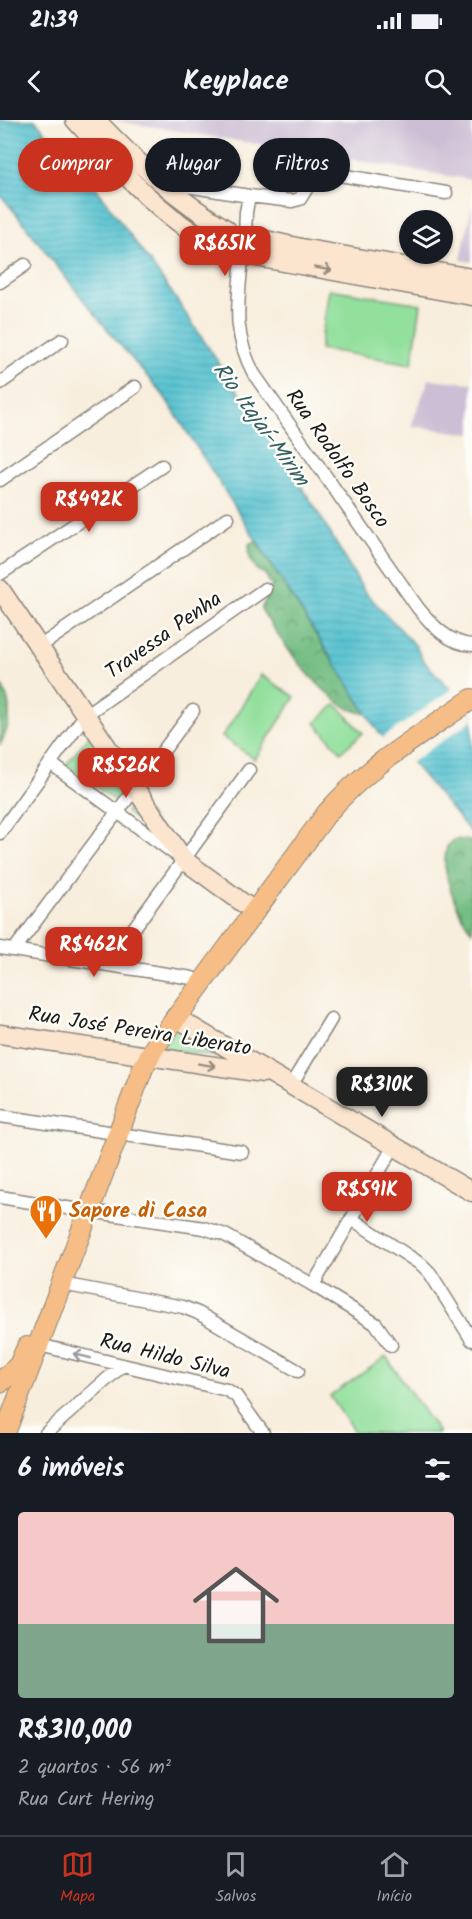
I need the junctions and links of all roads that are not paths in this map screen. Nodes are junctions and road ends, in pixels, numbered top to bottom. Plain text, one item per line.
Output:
1 (75, 120) edge
2 (96, 120) edge
3 (145, 170) edge
4 (171, 192) edge
5 (223, 192) edge
6 (446, 193) dead end
7 (249, 196) junction
8 (226, 229) junction
9 (247, 234) junction
10 (218, 248) junction
11 (243, 257) junction
12 (25, 265) dead end
13 (472, 278) edge
14 (0, 282) edge
15 (472, 296) edge
16 (62, 340) dead end
17 (0, 383) edge
18 (135, 387) dead end
19 (162, 466) dead end
20 (0, 480) edge
21 (228, 518) dead end
22 (0, 574) edge
23 (0, 589) edge
24 (265, 589) dead end
25 (472, 645) edge
26 (39, 647) junction
27 (472, 685) edge
28 (472, 699) edge
29 (193, 711) dead end
30 (85, 715) junction
31 (372, 762) junction
32 (50, 763) junction
33 (249, 770) dead end
34 (135, 788) junction
35 (118, 812) junction
36 (0, 833) edge
37 (184, 860) junction
38 (250, 908) junction
39 (0, 948) edge
40 (14, 950) junction
41 (107, 965) junction
42 (192, 978) junction
43 (175, 1017) junction
44 (331, 1019) dead end
45 (0, 1034) edge
46 (144, 1055) junction
47 (274, 1075) junction
48 (291, 1085) junction
49 (0, 1116) edge
50 (114, 1133) junction
51 (394, 1146) junction
52 (242, 1152) dead end
53 (472, 1192) edge
54 (0, 1197) edge
55 (84, 1210) junction
56 (351, 1219) junction
57 (62, 1284) junction
58 (314, 1285) junction
59 (472, 1340) edge
60 (39, 1345) junction
61 (391, 1345) dead end
62 (123, 1365) junction
63 (298, 1371) dead end
64 (0, 1383) edge
65 (0, 1391) edge
66 (7, 1421) edge
67 (46, 1433) edge
68 (263, 1433) edge

1 - 10 main road
2 - 3 main road
4 - 8 main road
5 - 7 street
6 - 7 street
7 - 9 street
8 - 9 main road
8 - 10 main road
9 - 11 main road
9 - 13 main road
10 - 11 main road
11 -> 15 main road
11 - 25 street, Rua Rodolfo Bosco
12 - 14 street
16 - 17 street
18 - 20 street
19 - 22 street
21 - 26 street
23 - 26 main road
24 - 30 street, Travessa Penha
26 - 30 main road
27 - 31 main road
28 - 31 main road
29 - 34 street
30 - 32 street, Travessa Penha
30 - 34 main road
31 - 38 main road
32 - 35 street
32 - 36 street, Travessa Penha
33 - 37 street
34 - 35 street
34 - 37 main road
35 - 37 street
35 - 40 street
37 - 38 main road
37 - 41 street
38 - 42 main road
38 - 43 main road
39 - 40 street
40 - 41 street
41 - 42 street
42 - 46 main road
43 - 46 main road
43 - 47 main road
44 - 48 street
45 - 46 main road, Rua José Pereira Liberato
46 -> 47 main road, Rua José Pereira Liberato
46 - 50 main road
47 - 48 main road
48 - 51 main road
49 - 50 street
50 - 52 street
50 - 55 main road
51 - 53 main road
51 - 56 street
54 - 55 street
55 - 57 main road
55 - 58 street
55 - 64 main road
56 - 58 street
56 - 59 street
57 - 60 main road
57 - 63 street
58 - 61 street
62 -> 60 street, Rua Hildo Silva
60 - 66 main road
62 - 67 street
62 - 68 street, Rua Hildo Silva
65 - 66 main road

